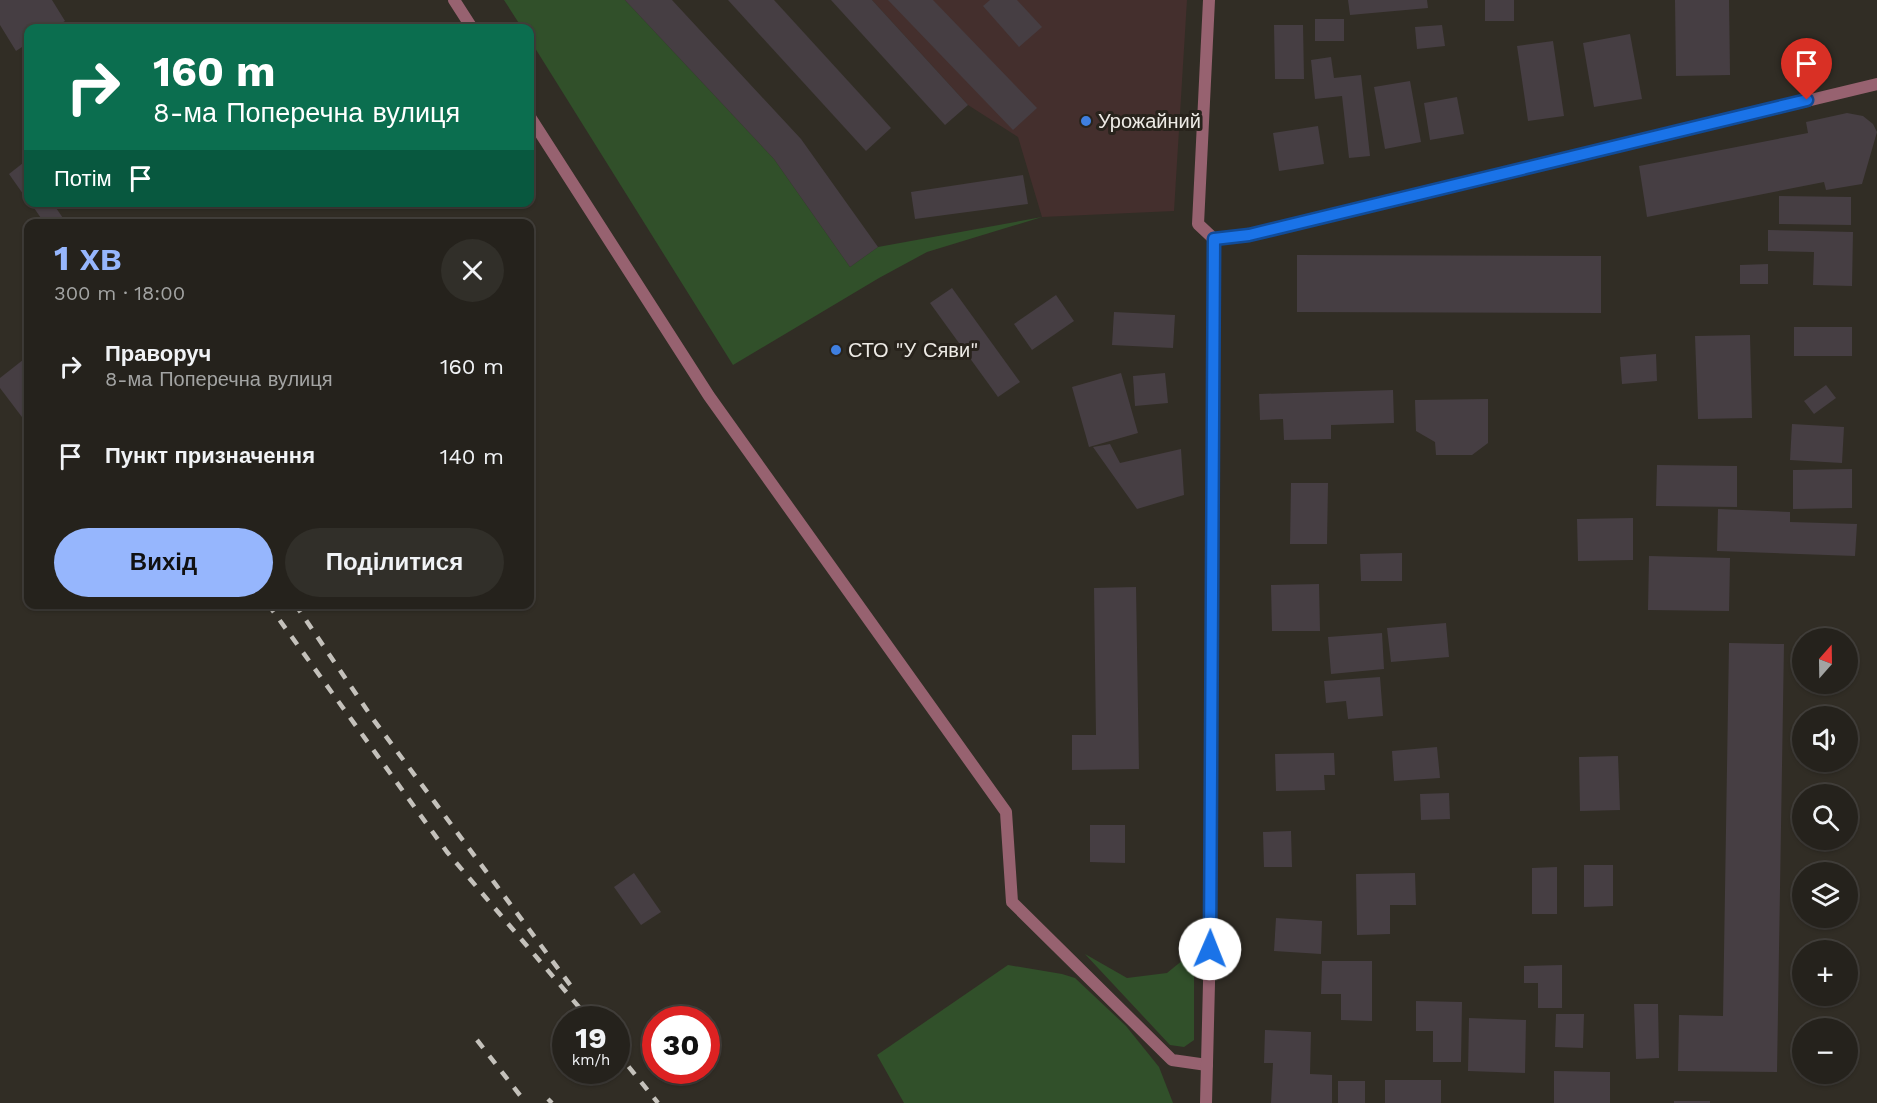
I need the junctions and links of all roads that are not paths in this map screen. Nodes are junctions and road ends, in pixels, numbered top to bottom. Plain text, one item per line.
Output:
1 (454, 0) edge
2 (1209, 0) edge
3 (469, 24) edge
4 (1877, 84) edge
5 (534, 123) edge
6 (1214, 239) junction
7 (1207, 1065) junction
8 (1206, 1103) edge

1 - 3 street
2 - 6 street
4 - 6 street
5 - 7 street
6 - 7 street
7 - 8 street

